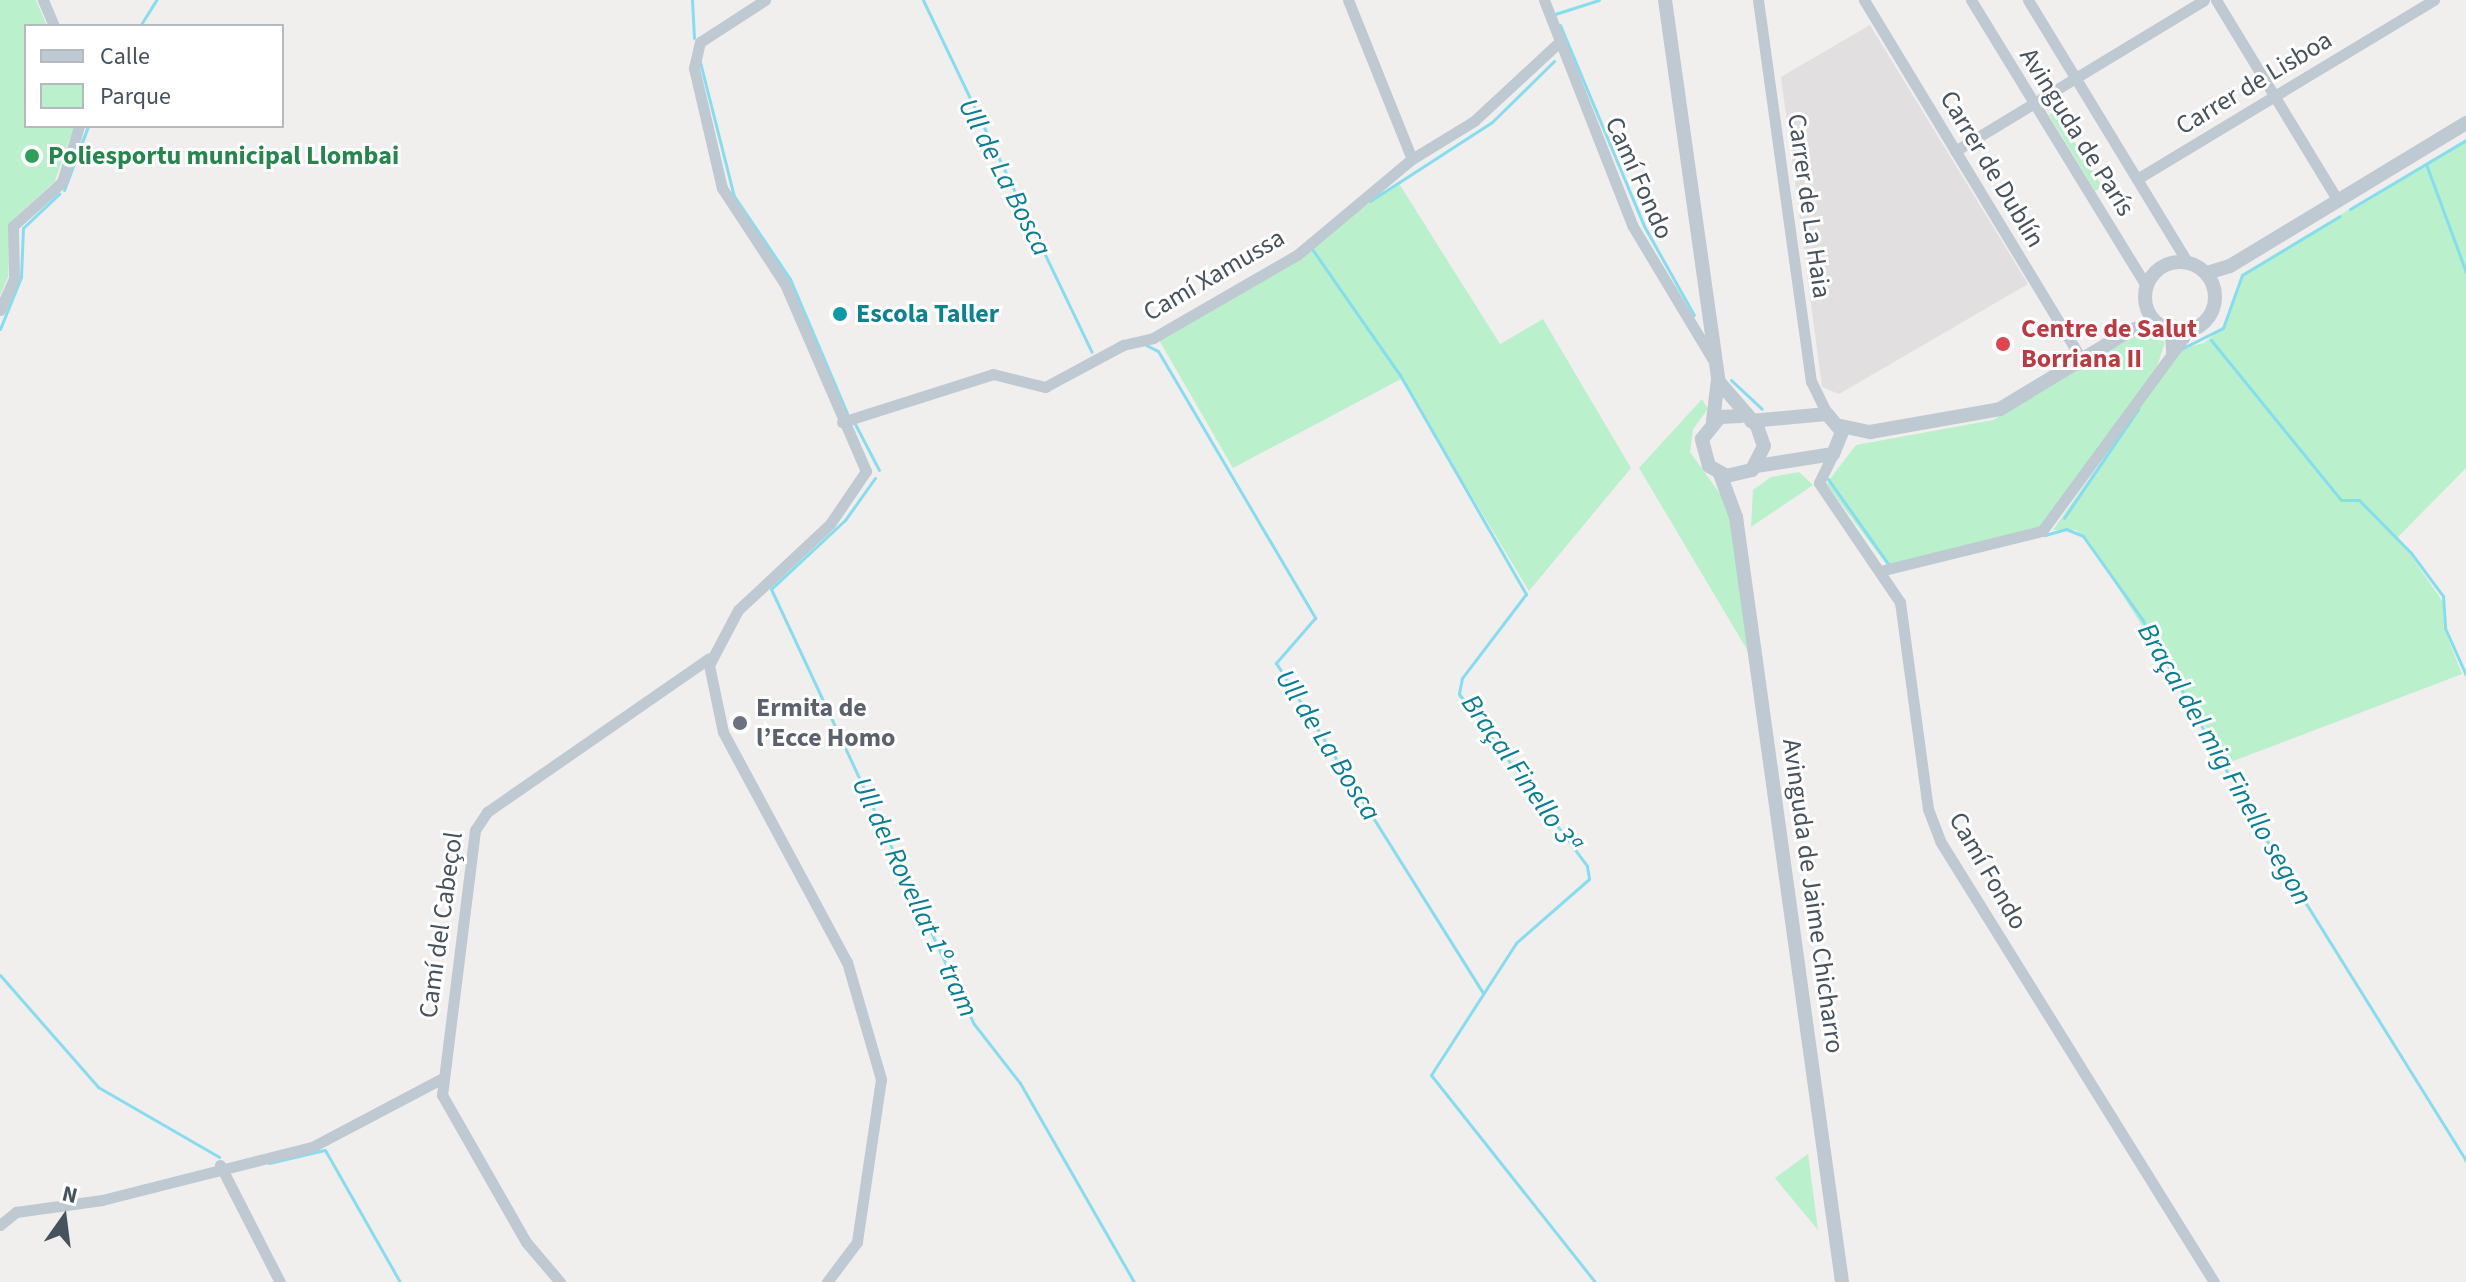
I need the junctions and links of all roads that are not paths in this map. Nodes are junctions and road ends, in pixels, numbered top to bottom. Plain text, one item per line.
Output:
1 (43, 0) edge
2 (765, 0) edge
3 (1348, 0) edge
4 (1544, 0) edge
5 (1665, 0) edge
6 (1758, 0) edge
7 (1864, 0) edge
8 (1971, 0) edge
9 (2028, 0) edge
10 (2204, 0) edge
11 (2216, 0) edge
12 (2434, 0) edge
13 (53, 24) edge
14 (1556, 45) junction
15 (2075, 78) junction
16 (2275, 96) junction
17 (2034, 103) junction
18 (2466, 123) edge
19 (78, 128) edge
20 (1955, 151) junction
21 (1412, 159) junction
22 (2137, 179) junction
23 (2338, 201) junction
24 (2187, 262) junction
25 (2230, 266) junction
26 (2207, 273) junction
27 (2146, 286) junction
28 (2215, 291) junction
29 (2147, 309) junction
30 (0, 310) edge
31 (2164, 327) junction
32 (2131, 330) junction
33 (2189, 331) junction
34 (2171, 352) junction
35 (2082, 360) junction
36 (1715, 363) junction
37 (1718, 379) junction
38 (1827, 414) junction
39 (1746, 418) junction
40 (1713, 421) junction
41 (842, 422) junction
42 (1841, 426) junction
43 (1870, 432) junction
44 (1836, 450) junction
45 (1752, 470) junction
46 (1720, 474) junction
47 (1736, 517) junction
48 (1884, 570) junction
49 (709, 658) junction
50 (441, 1079) junction
51 (220, 1165) junction
52 (0, 1225) edge
53 (280, 1282) edge
54 (560, 1282) edge
55 (827, 1282) edge
56 (1842, 1282) edge
57 (2214, 1282) edge

1 - 13 street
2 - 41 street
3 - 21 street
4 - 14 street, Camí Fondo
5 - 36 street
6 - 38 street, Carrer de La Haia
7 - 20 street, Carrer de Dublín
8 - 17 street, Avinguda de París
9 - 15 street, Avinguda de París
10 - 15 street
11 - 16 street
12 - 16 street, Carrer de Lisboa
14 - 21 street, Camí Xamussa
14 - 36 street, Camí Fondo
15 - 17 street
15 - 22 street, Avinguda de París
16 - 22 street, Carrer de Lisboa
16 - 23 street
17 - 20 street
17 - 27 street, Avinguda de París
18 - 23 street
19 - 30 street
20 - 35 street, Carrer de Dublín
21 - 41 street, Camí Xamussa
22 - 24 street, Avinguda de París
23 - 25 street
24 - 26 street
24 - 27 street
25 - 26 street
25 - 28 street
26 - 28 street
27 - 29 street
28 - 33 street
29 - 31 street
29 - 32 street
31 - 32 street
31 - 33 street
31 - 34 street
32 - 35 street
33 - 34 street
34 - 48 street
35 - 43 street
36 - 37 street
37 - 39 street
37 - 40 street
38 - 39 street
38 - 42 street
39 - 40 street
39 - 45 street
40 - 46 street
41 - 49 street
42 - 43 street
42 - 44 street
43 - 44 street
44 - 45 street
44 - 48 street, Camí Fondo
45 - 46 street
45 - 47 street
46 - 47 street
47 - 56 street, Avinguda de Jaime Chicharro
48 - 57 street, Camí Fondo
49 - 50 street, Camí del Cabeçol
49 - 55 street
50 - 51 street
50 - 54 street, Camí del Cabeçol
51 - 52 street
51 - 53 street

